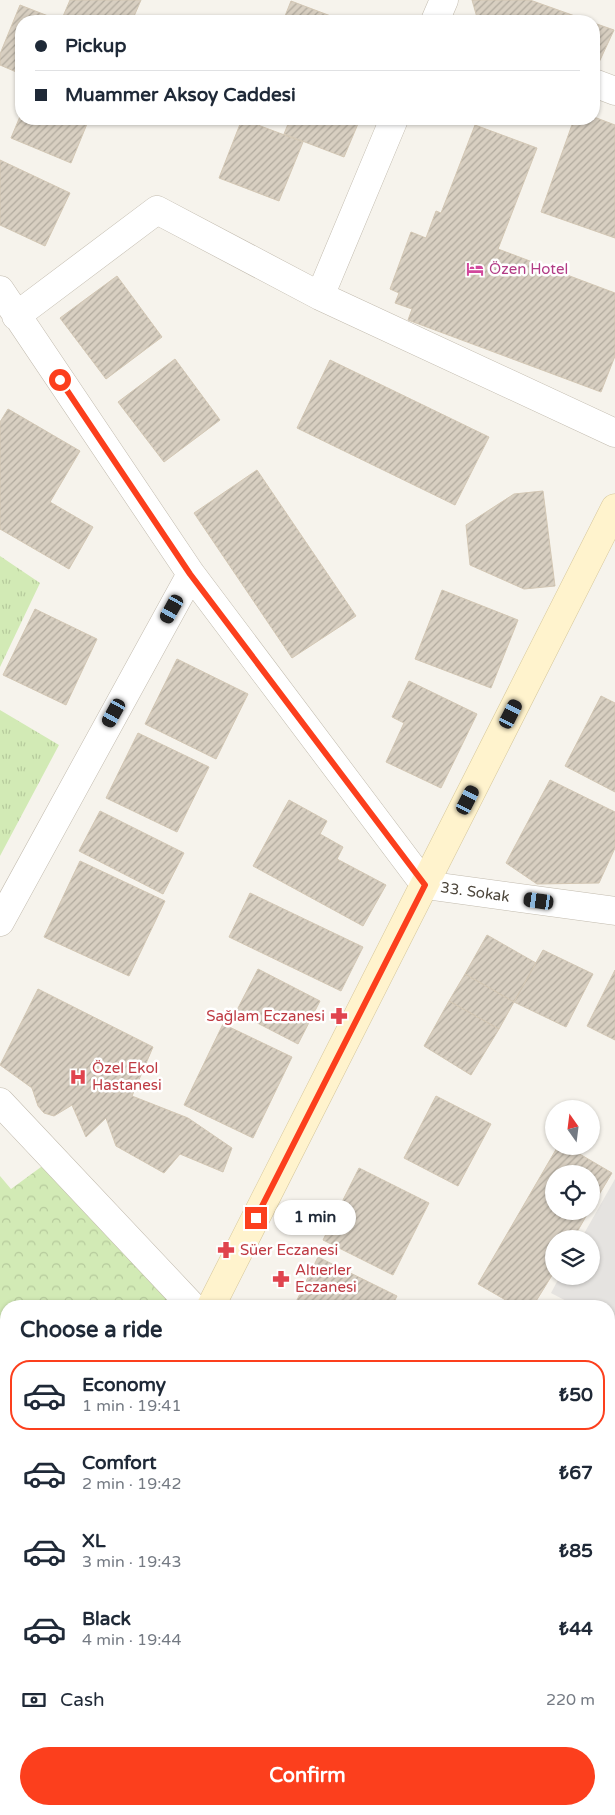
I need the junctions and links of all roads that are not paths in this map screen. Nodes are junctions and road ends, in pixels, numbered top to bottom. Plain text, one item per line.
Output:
1 (444, 0) edge
2 (438, 15) edge
3 (600, 85) edge
4 (615, 91) edge
5 (391, 125) edge
6 (0, 290) edge
7 (320, 296) junction
8 (16, 316) junction
9 (615, 433) edge
10 (615, 508) edge
11 (190, 574) junction
12 (425, 885) junction
13 (615, 911) edge
14 (0, 922) edge
15 (0, 1102) edge
16 (186, 1300) edge
17 (214, 1300) edge

1 - 2 street
3 - 4 street
5 - 7 street
6 - 8 street
7 - 8 street
7 - 9 street
8 - 11 street
10 - 12 main road
11 - 12 street
11 - 14 street
12 - 13 street, 33. Sokak
12 - 17 main road
15 - 16 street

